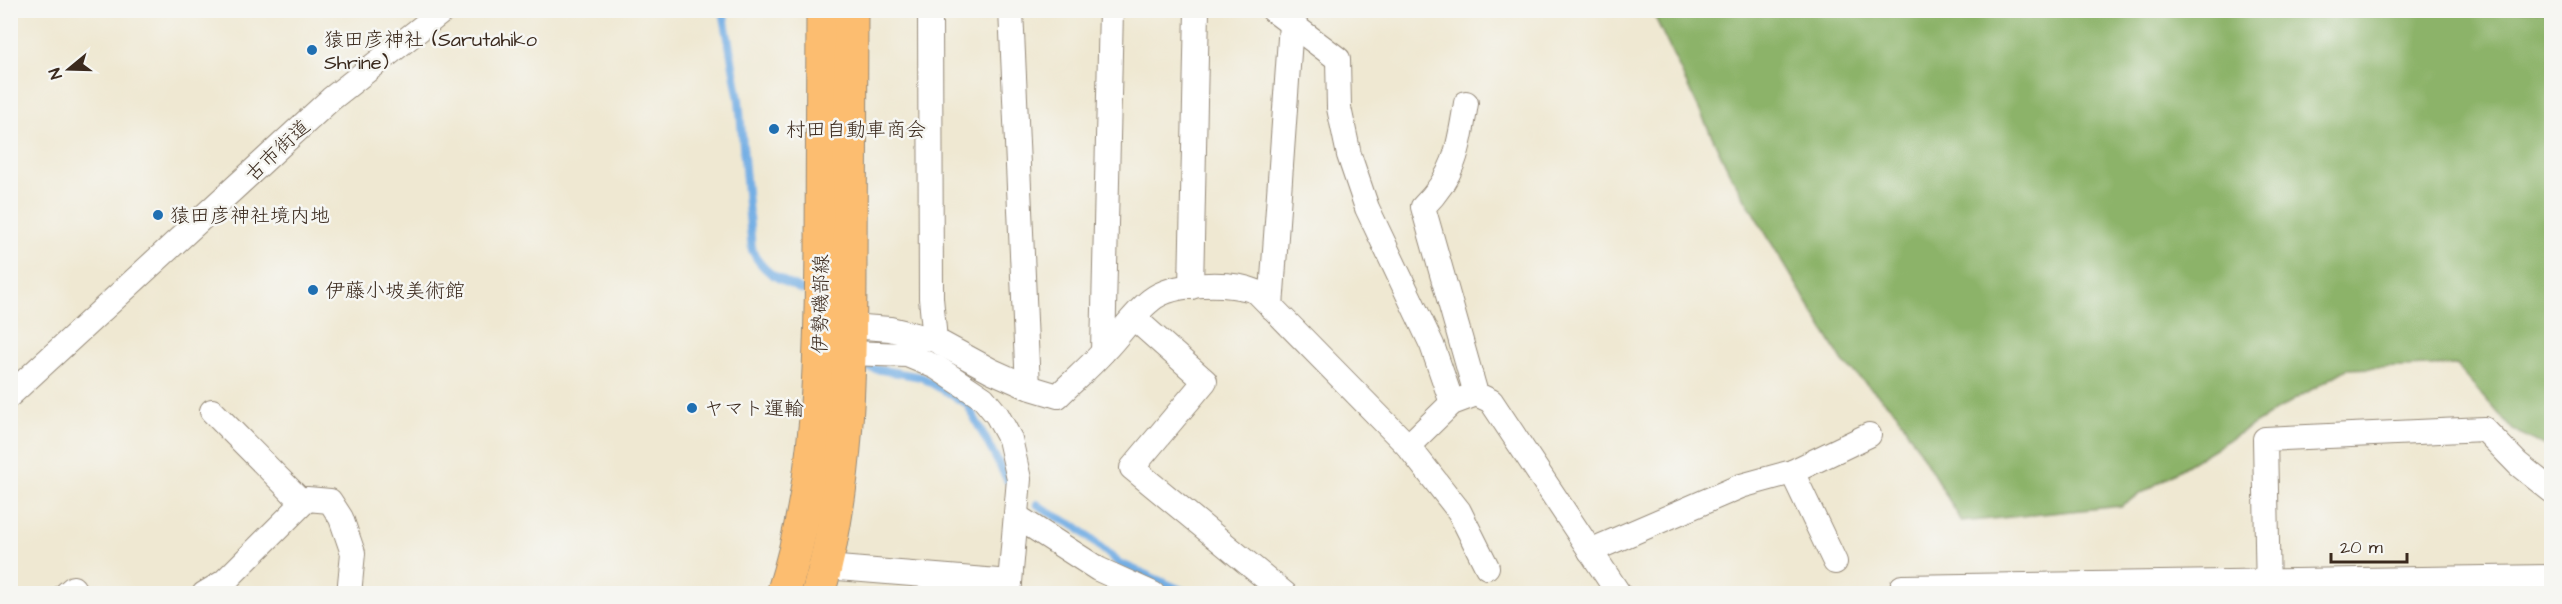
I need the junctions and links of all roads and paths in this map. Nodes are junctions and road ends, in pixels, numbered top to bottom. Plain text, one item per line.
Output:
1 (444, 10) edge
2 (824, 10) edge
3 (851, 10) edge
4 (930, 10) edge
5 (1011, 10) edge
6 (1111, 10) edge
7 (1197, 10) edge
8 (1282, 17) edge
9 (1466, 104) dead end
10 (1191, 287) junction
11 (1271, 307) junction
12 (1134, 318) junction
13 (850, 339) junction
14 (935, 340) junction
15 (1103, 352) junction
16 (1028, 387) junction
17 (1476, 394) junction
18 (10, 396) edge
19 (1452, 403) junction
20 (212, 411) dead end
21 (1869, 435) dead end
22 (1408, 446) junction
23 (1792, 472) junction
24 (2552, 491) edge
25 (303, 503) junction
26 (1016, 516) junction
27 (1590, 551) junction
28 (1835, 562) dead end
29 (1487, 567) dead end
30 (822, 580) edge
31 (2546, 582) edge
32 (2408, 586) edge
33 (1010, 588) edge
34 (2268, 588) edge
35 (2141, 589) edge
36 (66, 594) edge
37 (77, 594) edge
38 (204, 594) edge
39 (349, 594) edge
40 (783, 594) edge
41 (1153, 594) edge
42 (1286, 594) edge
43 (1619, 594) edge
44 (1901, 594) edge

1 - 18 street, 古市街道
2 - 40 main road, 伊勢磯部線
3 - 13 main road, 伊勢磯部線
4 - 14 street
5 - 16 street
6 - 15 street
7 - 10 street
8 - 11 street
8 - 19 street
9 - 17 street
10 - 11 street
10 - 12 street
11 - 22 street
12 - 15 street
12 - 42 street
13 - 14 street
13 - 26 street
13 - 30 main road, 伊勢磯部線
14 - 16 street
15 - 16 street
17 - 19 street
17 - 27 street
19 - 22 street
20 - 25 street
21 - 23 street
22 - 29 street
23 - 27 street
23 - 28 street
24 - 34 street
25 - 38 street
25 - 39 street
26 - 33 street
26 - 41 street
27 - 43 street
30 - 33 street
31 - 32 street
32 - 34 street
34 - 35 street
35 - 44 street
36 - 37 street

